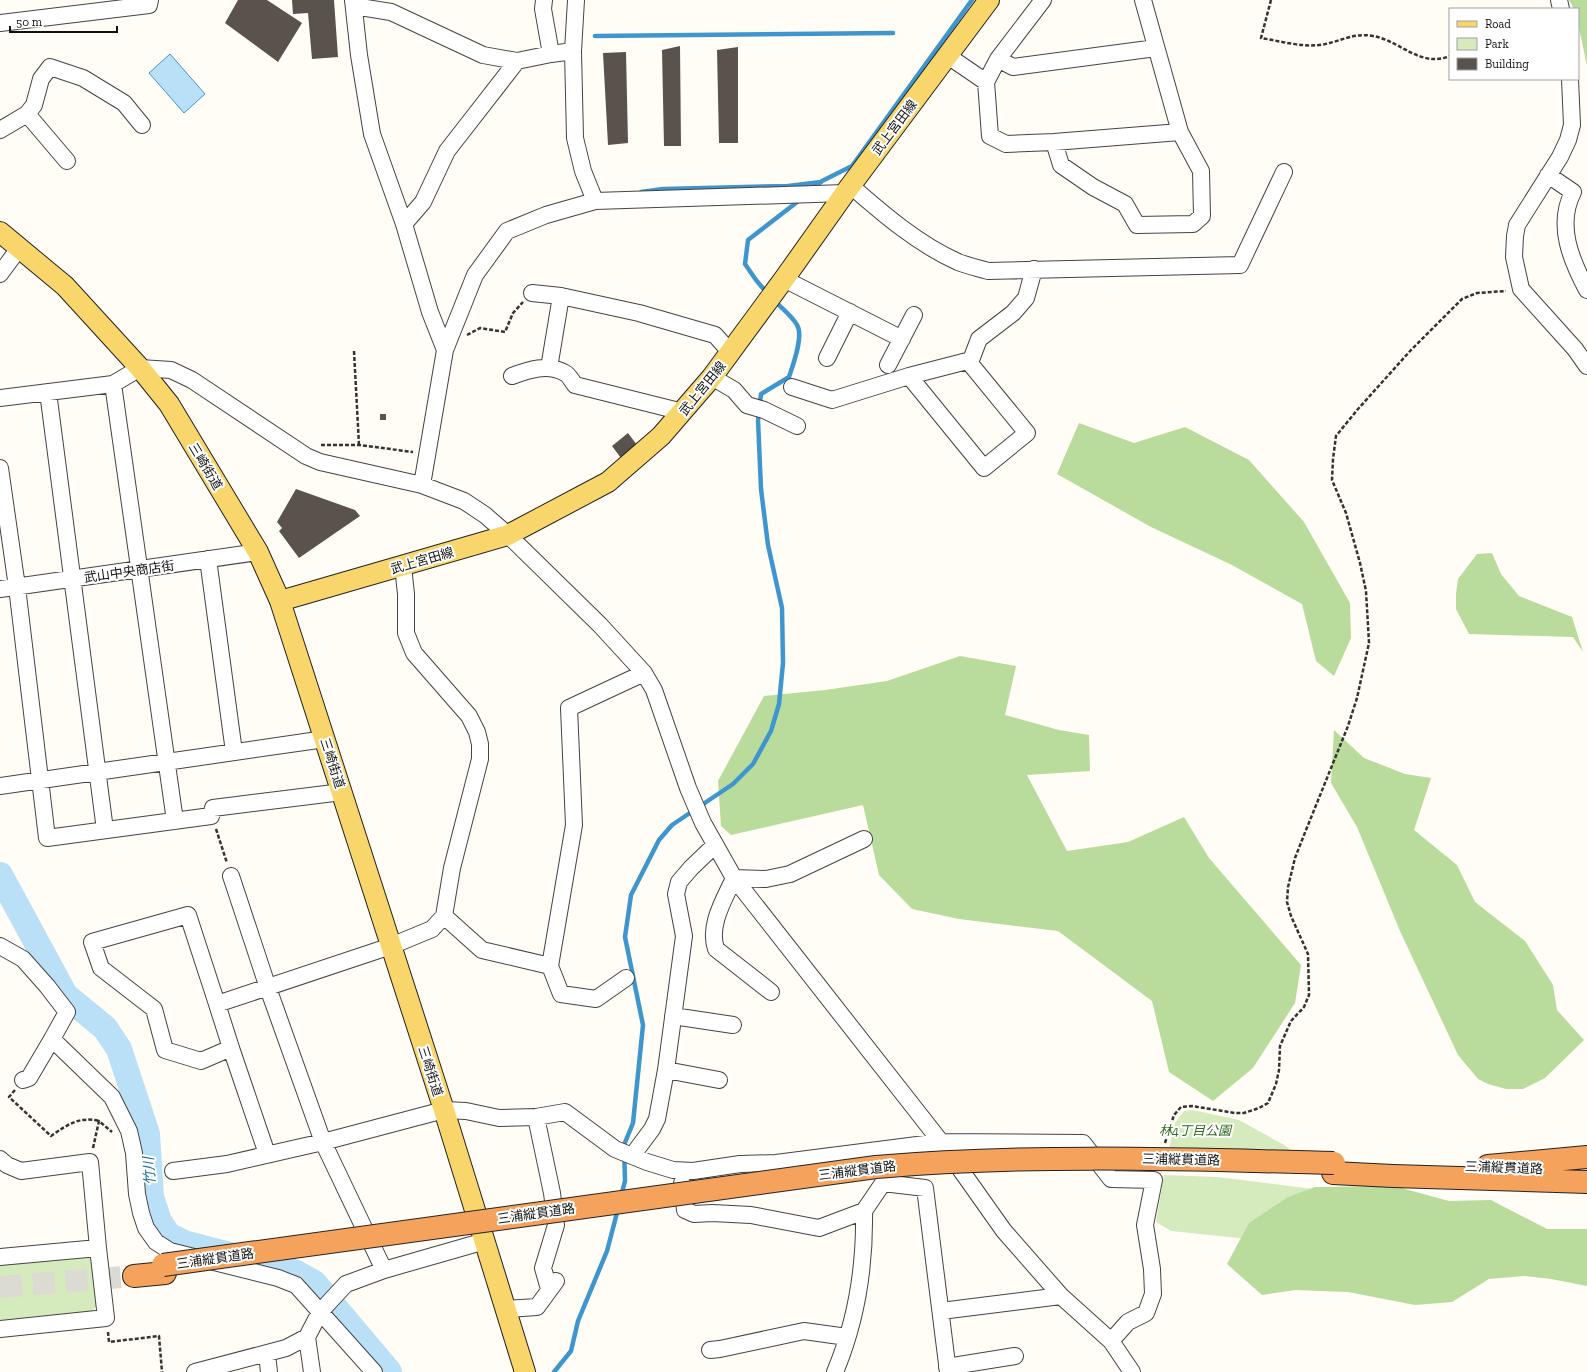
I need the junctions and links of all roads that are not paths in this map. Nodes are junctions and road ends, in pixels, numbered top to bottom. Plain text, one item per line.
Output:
1 (150, 0) edge
2 (544, 0) edge
3 (576, 0) edge
4 (989, 0) edge
5 (1043, 0) edge
6 (1143, 0) edge
7 (354, 3) edge
8 (0, 23) edge
9 (1156, 48) junction
10 (573, 51) junction
11 (551, 54) junction
12 (948, 56) junction
13 (998, 59) junction
14 (517, 61) junction
15 (1570, 80) edge
16 (986, 82) junction
17 (27, 114) junction
18 (142, 125) dead end
19 (0, 130) edge
20 (1180, 132) junction
21 (1054, 142) junction
22 (67, 161) dead end
23 (1284, 172) dead end
24 (1548, 175) junction
25 (847, 189) junction
26 (595, 201) junction
27 (404, 224) junction
28 (0, 232) edge
29 (20, 247) junction
30 (1034, 269) junction
31 (0, 274) edge
32 (1587, 290) edge
33 (776, 291) junction
34 (532, 294) road end
35 (561, 296) junction
36 (850, 312) junction
37 (914, 315) dead end
38 (902, 339) junction
39 (446, 347) junction
40 (731, 353) junction
41 (827, 358) dead end
42 (968, 361) junction
43 (888, 365) dead end
44 (1587, 366) edge
45 (140, 368) junction
46 (549, 368) junction
47 (512, 376) dead end
48 (909, 376) junction
49 (712, 377) junction
50 (113, 384) junction
51 (792, 387) dead end
52 (48, 392) junction
53 (0, 398) edge
54 (683, 412) junction
55 (798, 426) dead end
56 (0, 468) edge
57 (422, 484) junction
58 (508, 535) junction
59 (258, 552) junction
60 (208, 559) junction
61 (403, 566) junction
62 (139, 569) junction
63 (72, 579) junction
64 (16, 587) junction
65 (0, 589) edge
66 (280, 601) junction
67 (644, 673) junction
68 (325, 739) junction
69 (234, 752) junction
70 (166, 762) junction
71 (97, 772) junction
72 (39, 780) junction
73 (0, 786) edge
74 (342, 792) junction
75 (175, 821) junction
76 (105, 830) junction
77 (864, 839) dead end
78 (715, 845) junction
79 (231, 876) road end
80 (734, 878) junction
81 (444, 916) junction
82 (0, 946) edge
83 (392, 946) junction
84 (550, 966) junction
85 (626, 978) dead end
86 (268, 988) junction
87 (771, 992) dead end
88 (217, 1004) junction
89 (673, 1016) junction
90 (733, 1025) dead end
91 (52, 1039) junction
92 (231, 1048) junction
93 (666, 1070) junction
94 (23, 1080) dead end
95 (719, 1080) dead end
96 (444, 1110) junction
97 (536, 1117) junction
98 (323, 1142) junction
99 (941, 1142) junction
100 (887, 1150) junction
101 (267, 1154) junction
102 (632, 1156) junction
103 (1587, 1157) edge
104 (0, 1159) edge
105 (681, 1170) junction
106 (1587, 1170) edge
107 (174, 1171) dead end
108 (1488, 1172) junction
109 (882, 1182) junction
110 (1587, 1182) edge
111 (1587, 1192) edge
112 (864, 1211) junction
113 (485, 1241) junction
114 (98, 1248) junction
115 (0, 1257) edge
116 (384, 1270) junction
117 (133, 1272) tunnel mouth
118 (1061, 1296) junction
119 (506, 1309) junction
120 (941, 1311) junction
121 (320, 1312) junction
122 (0, 1330) edge
123 (307, 1337) junction
124 (847, 1337) junction
125 (1111, 1341) junction
126 (710, 1350) dead end
127 (267, 1354) junction
128 (1015, 1356) dead end
129 (947, 1369) edge
130 (195, 1372) edge
131 (269, 1372) edge
132 (312, 1372) edge
133 (374, 1372) edge
134 (525, 1372) edge
135 (835, 1372) edge
136 (1132, 1372) edge

1 - 8 street
2 - 11 street
3 - 10 street
4 - 12 main road, 武上宮田線
5 - 13 street
6 - 9 street
7 - 14 street
7 - 27 street
9 - 13 street
9 - 20 street
10 - 11 street
10 - 26 street
11 - 14 street
12 - 16 street
12 - 25 main road, 武上宮田線
13 - 16 street
14 - 27 street
15 - 24 street
16 - 21 street
17 - 18 street
17 - 19 street
17 - 22 street
20 - 21 street
20 - 21 street
23 - 30 street
24 - 32 street
24 - 44 street
25 - 26 street
25 - 30 street
25 - 33 main road, 武上宮田線
26 - 39 street
27 - 39 street
28 - 29 main road, 三崎街道
29 - 31 street
29 - 45 main road, 三崎街道
30 - 42 street
33 - 36 street
33 - 40 main road, 武上宮田線
34 - 35 street
35 - 40 street
35 - 46 street
36 - 38 street
36 - 41 street
37 - 38 street
38 - 43 street
39 - 57 street
40 - 49 main road, 武上宮田線
42 - 48 street
42 - 48 street
45 - 50 street
45 - 57 street
45 - 59 main road, 三崎街道
46 - 47 street
46 - 54 street
48 - 51 street
49 - 54 main road, 武上宮田線
49 - 55 street
50 - 52 street
50 - 62 street
52 - 53 street
52 - 63 street
54 - 58 main road, 武上宮田線
56 - 64 street
57 - 58 street
58 - 61 main road, 武上宮田線
58 - 67 street
59 - 60 street, 武山中央商店街
59 - 66 main road, 三崎街道
60 - 62 street, 武山中央商店街
60 - 69 street
61 - 66 main road, 武上宮田線
61 - 81 street
62 - 63 street, 武山中央商店街
62 - 70 street
63 - 64 street, 武山中央商店街
63 - 71 street
64 - 65 street, 武山中央商店街
64 - 72 street
66 - 68 main road, 三崎街道
67 - 78 street
67 - 84 street
68 - 69 street
68 - 74 main road, 三崎街道
69 - 70 street
70 - 71 street
70 - 75 street
71 - 72 street
71 - 76 street
72 - 73 street
72 - 76 street
74 - 75 street
74 - 83 main road, 三崎街道
75 - 76 street
77 - 80 street
78 - 80 street
78 - 89 street
79 - 86 street
80 - 87 street
80 - 99 street
81 - 83 street
81 - 84 street
82 - 91 street
83 - 86 street
83 - 96 main road, 三崎街道
84 - 85 street
86 - 88 street
86 - 98 street
88 - 92 street
88 - 92 street
89 - 90 street
89 - 93 street
91 - 94 street
91 - 121 street
92 - 101 street
93 - 95 street
93 - 102 street
96 - 97 street
96 - 98 street
96 - 113 main road, 三崎街道
97 - 102 street
97 - 119 street
98 - 101 street
98 - 116 street
99 - 100 street
99 - 118 street
99 - 125 street
100 - 105 street
100 - 109 street
101 - 107 street
102 - 105 street
103 - 108 highway
104 - 114 street
105 - 112 street
106 - 108 highway, 三浦縦貫道路
108 - 110 highway, 三浦縦貫道路
108 - 111 highway
108 - 117 highway, 三浦縦貫道路, bridge
109 - 112 street
109 - 120 street
112 - 124 street
113 - 116 street
113 - 119 main road, 三崎街道
114 - 115 street
114 - 122 street
116 - 121 street
118 - 120 street
118 - 125 street
119 - 134 main road, 三崎街道
120 - 129 street
121 - 123 street
121 - 133 street
123 - 127 street
123 - 132 street
124 - 126 street
124 - 135 street
125 - 136 street
127 - 130 street
127 - 131 street
128 - 129 street

